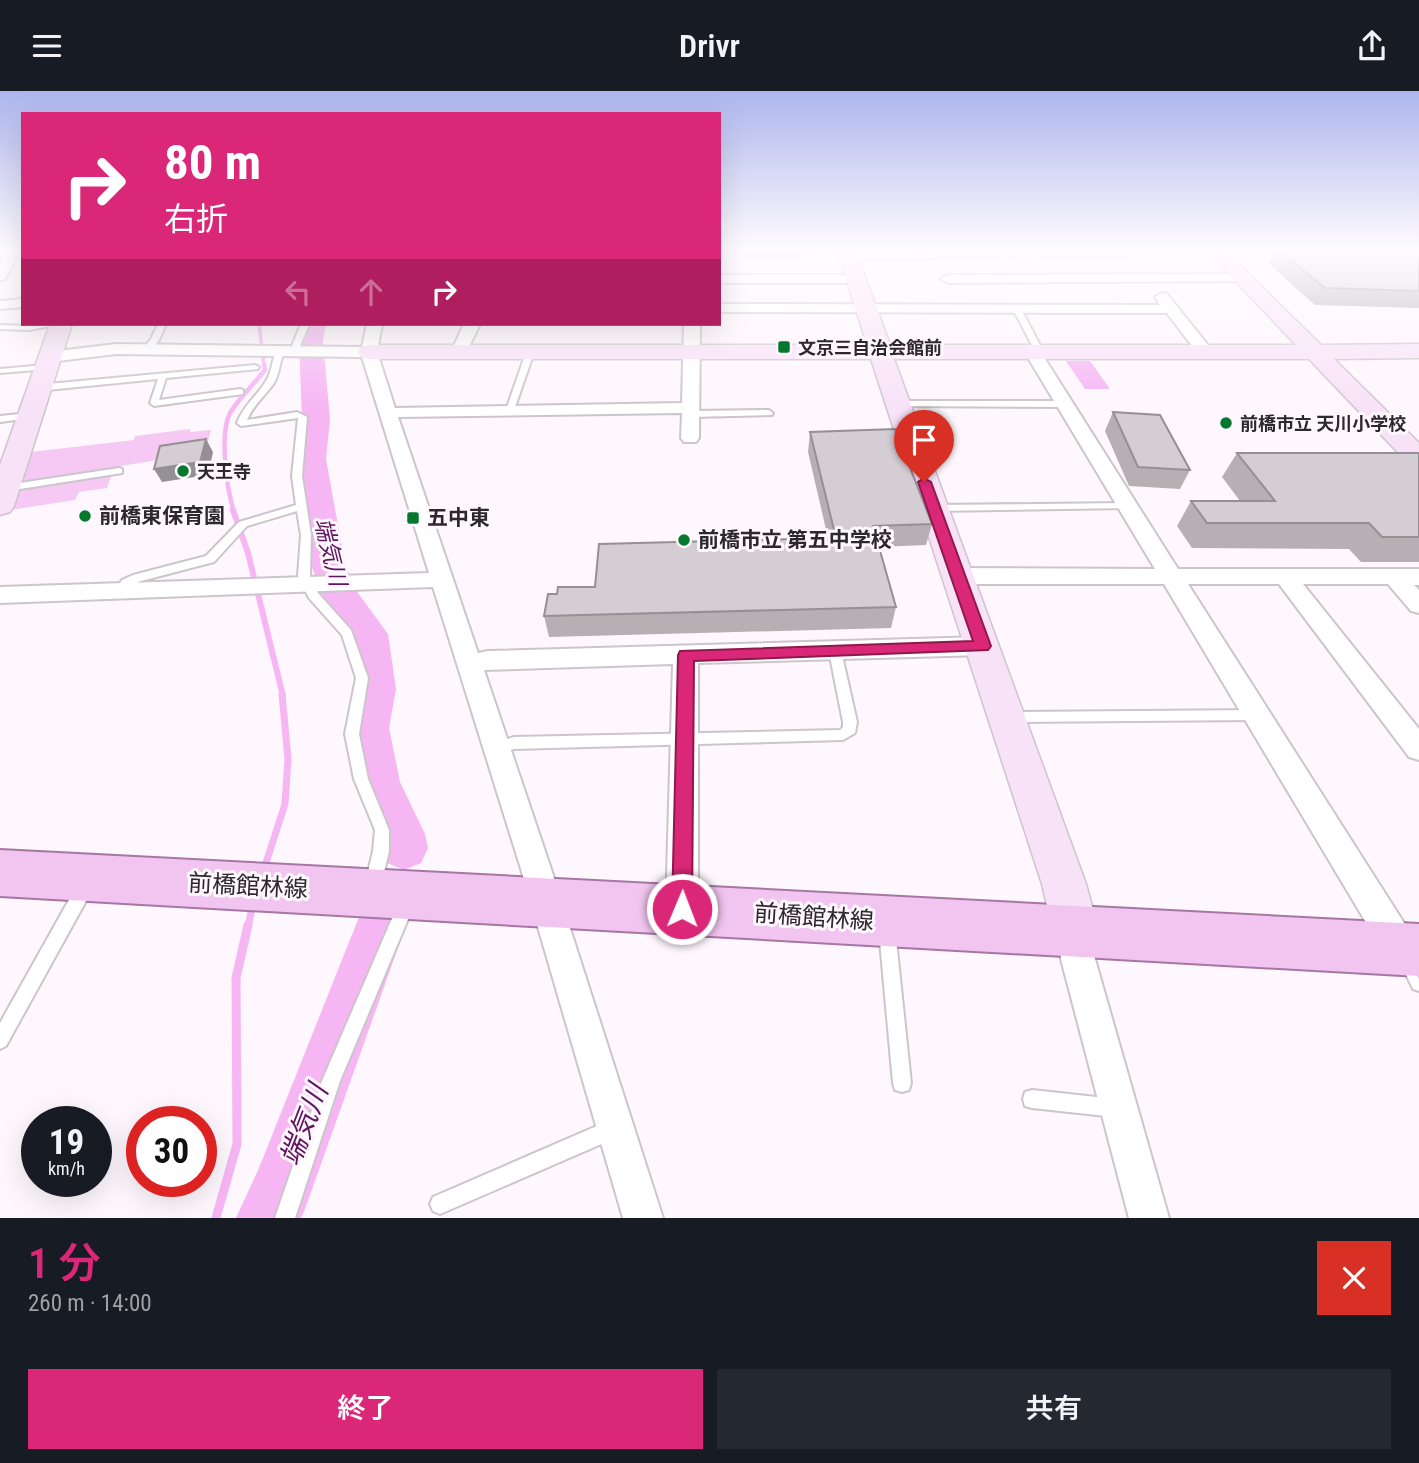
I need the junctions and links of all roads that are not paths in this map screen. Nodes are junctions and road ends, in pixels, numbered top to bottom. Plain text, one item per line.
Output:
1 (744, 302) edge
2 (863, 302) edge
3 (941, 302) edge
4 (959, 302) edge
5 (1166, 302) edge
6 (1266, 302) edge
7 (21, 303) edge
8 (0, 305) edge
9 (721, 307) edge
10 (963, 309) junction
11 (1017, 309) junction
12 (1172, 309) junction
13 (44, 326) edge
14 (58, 326) edge
15 (161, 326) edge
16 (304, 326) edge
17 (374, 326) edge
18 (471, 326) edge
19 (692, 326) edge
20 (0, 327) edge
21 (147, 349) junction
22 (288, 351) junction
23 (879, 351) junction
24 (1035, 351) junction
25 (1419, 351) edge
26 (369, 352) junction
27 (459, 352) junction
28 (530, 352) junction
29 (690, 352) junction
30 (1205, 352) junction
31 (1315, 352) junction
32 (255, 367) dead end
33 (0, 371) edge
34 (44, 371) junction
35 (163, 376) junction
36 (240, 392) dead end
37 (897, 404) junction
38 (1064, 404) junction
39 (510, 410) junction
40 (691, 411) junction
41 (389, 414) junction
42 (769, 414) dead end
43 (29, 416) junction
44 (0, 419) edge
45 (690, 437) dead end
46 (1418, 456) edge
47 (119, 471) dead end
48 (3, 497) edge
49 (1126, 506) junction
50 (300, 507) junction
51 (933, 508) junction
52 (1284, 575) junction
53 (956, 576) junction
54 (1169, 576) junction
55 (1393, 576) junction
56 (1419, 577) edge
57 (440, 578) junction
58 (306, 585) junction
59 (121, 591) junction
60 (0, 595) edge
61 (1419, 605) edge
62 (983, 646) junction
63 (835, 651) junction
64 (686, 655) junction
65 (469, 664) junction
66 (1258, 715) junction
67 (1006, 717) junction
68 (685, 739) junction
69 (496, 748) junction
70 (1419, 749) edge
71 (0, 873) edge
72 (92, 878) junction
73 (391, 893) junction
74 (544, 900) junction
75 (682, 909) junction
76 (886, 922) junction
77 (1075, 928) junction
78 (1413, 961) edge
79 (0, 1040) edge
80 (902, 1083) dead end
81 (1032, 1099) dead end
82 (1119, 1108) junction
83 (614, 1129) junction
84 (440, 1204) dead end
85 (285, 1218) edge
86 (643, 1218) edge
87 (1149, 1218) edge

1 - 9 street
2 - 23 street
3 - 10 street
4 - 10 street
5 - 12 street
6 - 31 street
7 - 8 street
10 - 11 street
11 - 12 street
11 - 24 lane
12 - 30 street
13 - 20 lane
14 - 34 street
15 - 21 lane
16 - 22 lane
17 - 26 street
18 - 27 street
19 - 29 street
21 - 22 street
21 - 34 street
22 - 26 street
22 - 50 lane
23 - 24 street
23 - 29 street
23 - 37 street
24 - 30 street
24 - 38 street
25 - 31 street
26 - 27 street
26 - 41 street
27 - 28 street
28 - 29 street
28 - 39 lane
29 - 40 street
30 - 31 street
31 - 46 street
32 - 35 lane
33 - 34 lane
34 - 35 lane
34 - 43 street
35 - 36 lane
37 - 38 lane
37 - 51 street
38 - 49 street
39 - 40 street
39 - 41 street
40 - 42 lane
40 - 45 street
41 - 57 street
43 - 44 lane
43 - 48 street
47 - 48 lane
49 - 51 lane
49 - 54 street
50 - 58 lane
50 - 59 lane
51 - 53 street
52 - 54 street
52 - 55 street
52 - 70 street
53 - 54 street
53 - 62 street
54 - 66 street
55 - 56 street
55 - 61 street
57 - 58 street
57 - 65 street
58 - 59 street
58 - 73 lane
59 - 60 street
62 - 63 street
62 - 67 street
63 - 64 street
63 - 68 lane
64 - 65 street
64 - 68 street
65 - 69 street
66 - 67 lane
66 - 78 street
67 - 77 street
68 - 69 lane
68 - 75 street
69 - 74 street
71 - 72 main road, 前橋館林線
72 - 73 main road, 前橋館林線
72 - 79 lane
73 - 74 main road, 前橋館林線
73 - 85 lane
74 - 75 main road, 前橋館林線
74 - 83 street
75 - 76 main road, 前橋館林線
76 - 77 main road, 前橋館林線
76 - 80 lane
77 - 78 main road, 前橋館林線
77 - 82 street
81 - 82 lane
82 - 87 street
83 - 84 lane
83 - 86 street

